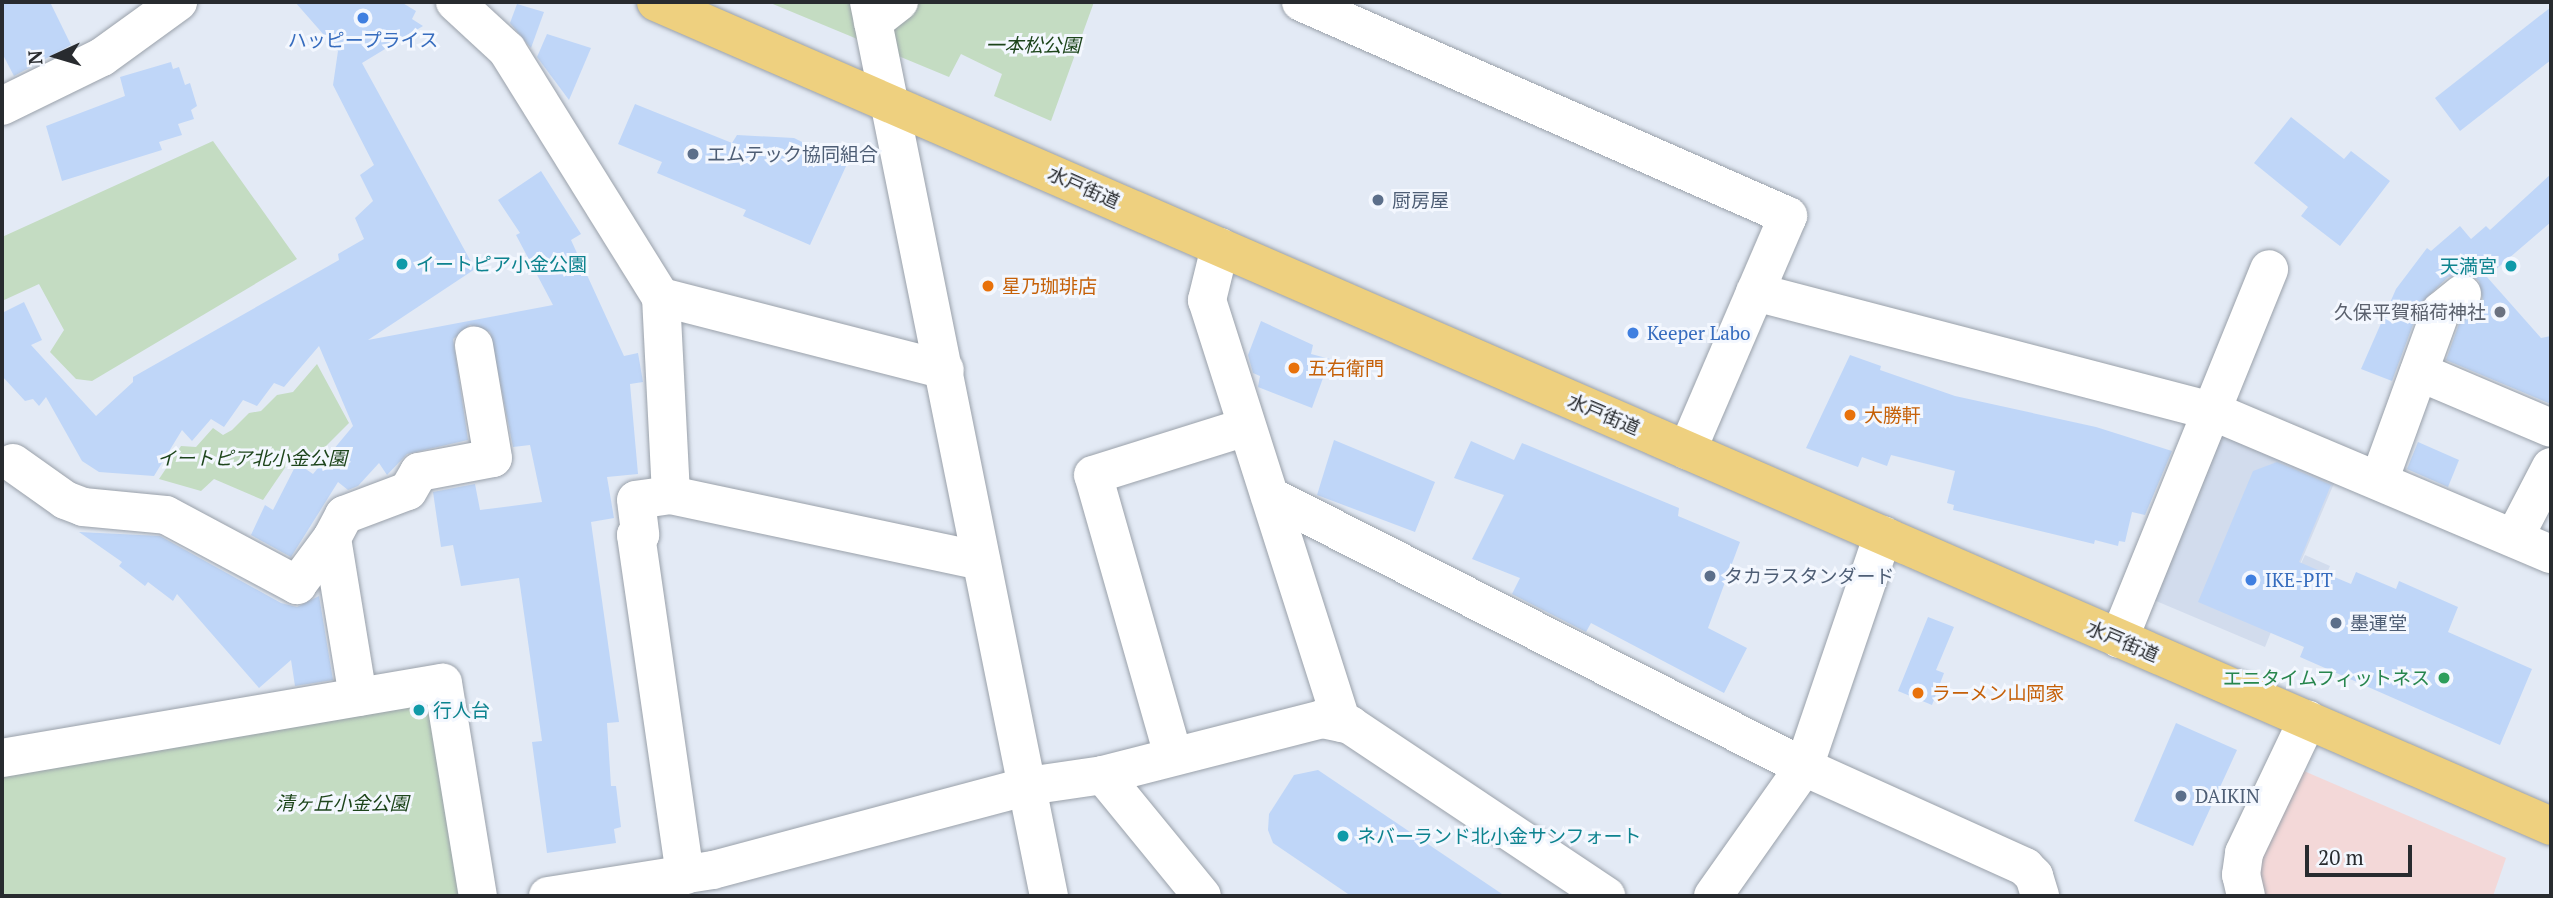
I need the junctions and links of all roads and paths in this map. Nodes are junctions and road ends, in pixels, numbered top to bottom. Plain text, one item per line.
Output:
1 (178, 2) edge
2 (455, 2) edge
3 (656, 2) edge
4 (1301, 2) edge
5 (880, 8) edge
6 (891, 103) junction
7 (2, 106) edge
8 (1220, 247) junction
9 (2269, 270) dead end
10 (1755, 292) junction
11 (2462, 294) dead end
12 (661, 297) junction
13 (474, 346) dead end
14 (945, 370) junction
15 (2419, 372) junction
16 (2211, 411) junction
17 (1246, 426) junction
18 (2551, 428) edge
19 (1687, 450) junction
20 (13, 463) dead end
21 (2551, 467) edge
22 (2379, 481) junction
23 (671, 495) junction
24 (1270, 496) junction
25 (1883, 535) junction
26 (332, 538) junction
27 (2514, 538) junction
28 (2551, 554) edge
29 (981, 561) junction
30 (2119, 639) junction
31 (358, 697) junction
32 (2308, 719) junction
33 (1342, 723) junction
34 (1172, 754) junction
35 (2, 758) edge
36 (1804, 767) junction
37 (1103, 775) junction
38 (1028, 786) junction
39 (2551, 826) edge
40 (685, 875) junction
41 (478, 896) edge
42 (548, 896) edge
43 (1049, 896) edge
44 (1202, 896) edge
45 (1606, 896) edge
46 (1713, 896) edge
47 (2040, 896) edge
48 (2246, 896) edge

1 - 7 street
2 - 12 street
3 - 6 highway, 水戸街道
4 - 10 street
5 - 6 street
6 - 8 highway, 水戸街道
6 - 14 street
8 - 17 street
8 - 19 highway, 水戸街道
9 - 16 street
10 - 16 street
10 - 19 street
11 - 15 street
12 - 14 street
12 - 23 street
13 - 26 street
14 - 29 street
15 - 18 street
15 - 22 street
16 - 22 street
16 - 30 street
17 - 24 street
17 - 34 street
19 - 25 highway, 水戸街道
20 - 26 street
21 - 27 street
22 - 27 street
23 - 29 street
23 - 40 street
24 - 33 street
24 - 36 street
25 - 30 highway, 水戸街道
25 - 36 street
26 - 31 street
27 - 28 street
29 - 38 street
30 - 32 highway, 水戸街道
31 - 35 street
31 - 41 street
32 - 39 highway, 水戸街道
32 - 48 street
33 - 34 street
33 - 45 street
34 - 37 street
36 - 46 street
36 - 47 street
37 - 38 street
37 - 44 street
38 - 40 street
38 - 43 street
40 - 42 street

